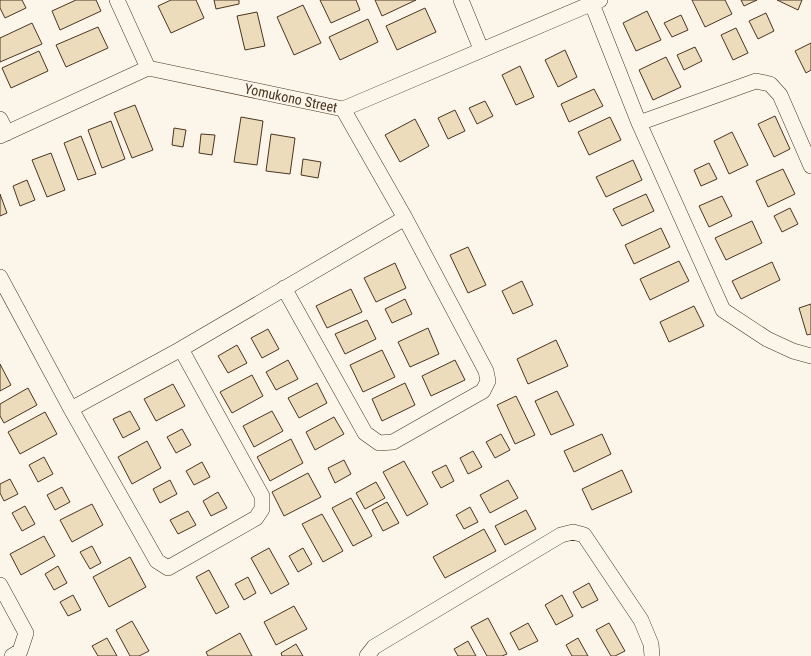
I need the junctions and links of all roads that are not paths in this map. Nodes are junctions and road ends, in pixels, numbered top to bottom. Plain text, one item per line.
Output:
1 (117, 0) edge
2 (461, 0) edge
3 (596, 2) edge
4 (480, 49) junction
5 (148, 68) junction
6 (343, 109) junction
7 (0, 119) edge
8 (639, 123) junction
9 (3, 134) edge
10 (811, 166) edge
11 (405, 218) junction
12 (0, 277) edge
13 (284, 288) junction
14 (5, 299) edge
15 (182, 349) junction
16 (811, 356) edge
17 (71, 409) junction
18 (0, 585) edge
19 (12, 656) edge
20 (367, 656) edge
21 (652, 656) edge

1 - 5 street
2 - 4 street
3 - 4 street, Yomukono Street
3 - 8 street
4 - 6 street, Yomukono Street
5 - 6 street, Yomukono Street
5 - 9 street
6 - 11 street
7 - 9 street
8 - 10 street
8 - 16 street
11 - 13 street
11 - 13 street
12 - 14 street
13 - 15 street
14 - 17 street
15 - 17 street
15 - 17 street
18 - 19 street
20 - 21 street

